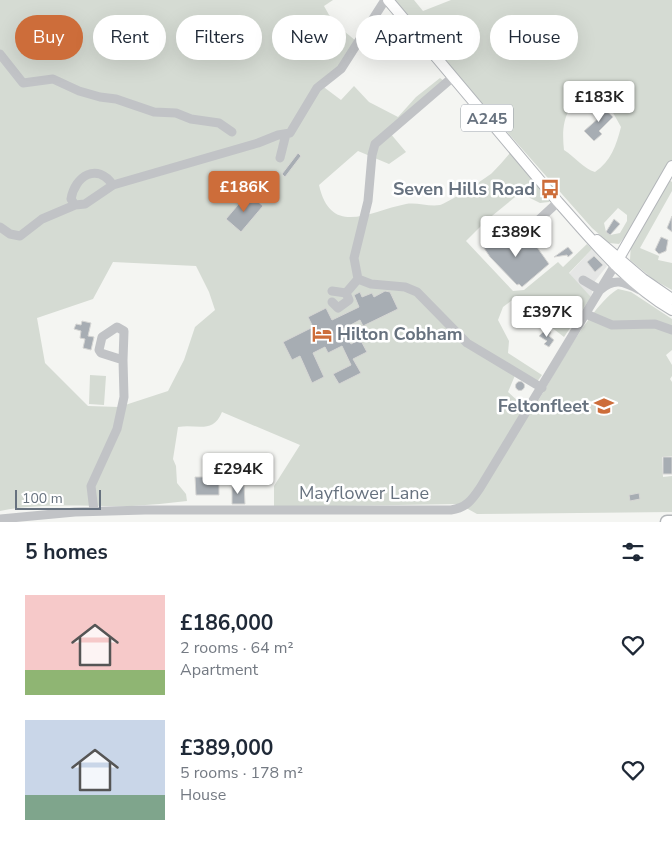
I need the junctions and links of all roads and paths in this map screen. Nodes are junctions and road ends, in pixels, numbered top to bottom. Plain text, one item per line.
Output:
1 (387, 0) edge
2 (0, 54) edge
3 (453, 77) junction
4 (232, 132) dead end
5 (286, 134) junction
6 (280, 158) dead end
7 (672, 166) edge
8 (113, 185) junction
9 (558, 202) junction
10 (75, 205) junction
11 (0, 227) edge
12 (527, 236) dead end
13 (620, 262) junction
14 (358, 278) junction
15 (583, 280) dead end
16 (600, 290) junction
17 (332, 291) dead end
18 (346, 293) junction
19 (648, 295) junction
20 (672, 299) edge
21 (332, 302) dead end
22 (672, 310) edge
23 (586, 314) junction
24 (672, 330) edge
25 (123, 360) dead end
26 (542, 388) junction
27 (94, 511) junction
28 (0, 519) edge
29 (667, 522) edge
30 (672, 522) edge

1 - 3 main road, A245
1 - 5 lane
2 - 4 lane
3 - 9 main road, A245
3 - 14 lane
5 - 6 lane
5 - 8 lane
7 - 13 main road
8 - 10 lane
8 - 10 lane
9 - 12 lane
9 - 13 main road, A245
10 - 11 lane
13 - 16 lane
13 - 19 main road, A245
13 - 20 main road, A245
14 - 18 lane
14 - 26 lane
15 - 16 lane
16 - 19 lane
16 - 23 lane
17 - 18 lane
18 - 21 lane
19 - 22 main road, A245
23 - 24 lane
23 - 26 lane
25 - 27 lane
26 - 27 lane, Mayflower Lane
27 - 28 lane, Mayflower Lane
29 - 30 highway

